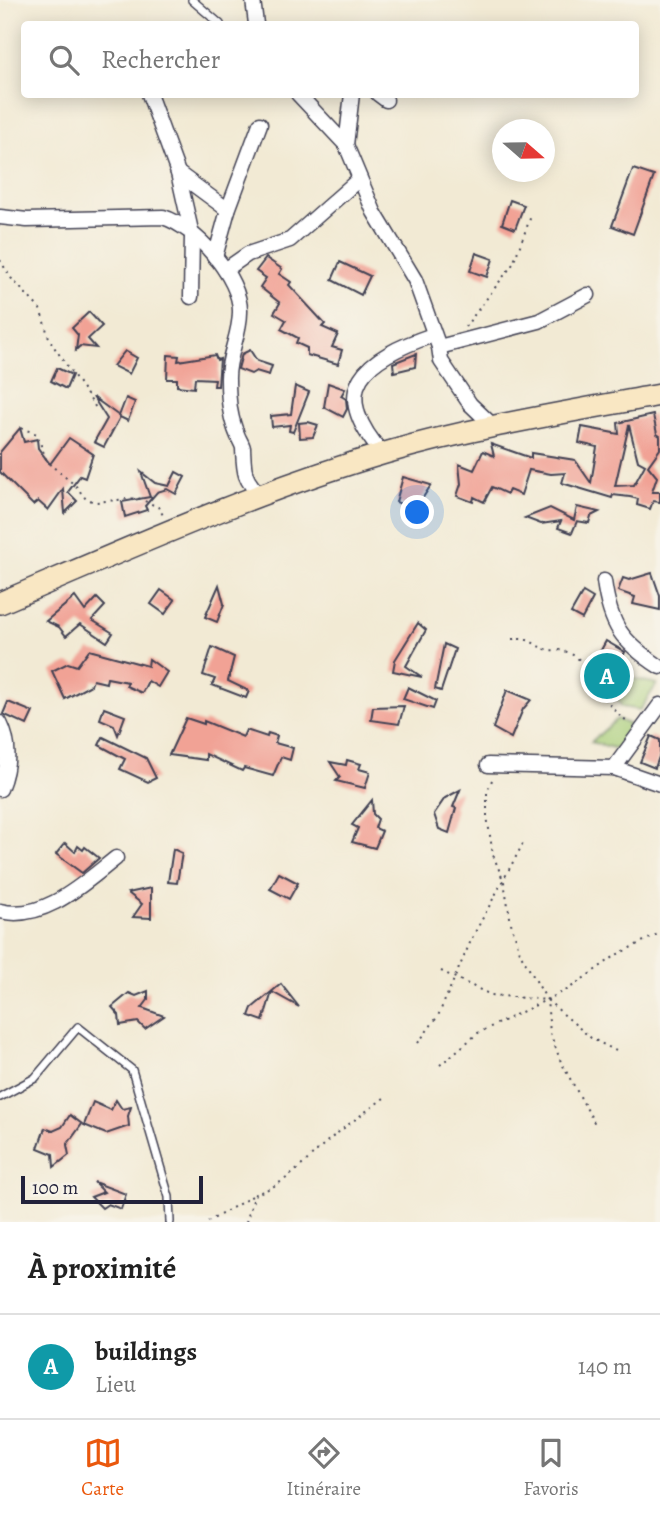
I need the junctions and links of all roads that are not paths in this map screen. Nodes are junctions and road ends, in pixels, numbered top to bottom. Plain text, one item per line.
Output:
1 (192, 0) edge
2 (253, 0) edge
3 (216, 21) edge
4 (256, 21) edge
5 (150, 98) edge
6 (300, 98) edge
7 (350, 98) edge
8 (260, 124) dead end
9 (346, 145) junction
10 (178, 173) junction
11 (358, 180) junction
12 (228, 210) junction
13 (0, 217) edge
14 (192, 235) junction
15 (215, 257) junction
16 (225, 270) junction
17 (588, 295) dead end
18 (191, 297) dead end
19 (436, 341) junction
20 (660, 395) edge
21 (492, 425) junction
22 (383, 454) junction
23 (261, 495) junction
24 (604, 581) dead end
25 (0, 603) edge
26 (660, 667) edge
27 (660, 705) edge
28 (0, 723) edge
29 (492, 765) road end
30 (614, 768) junction
31 (660, 784) edge
32 (0, 789) edge
33 (116, 858) dead end
34 (4, 916) edge
35 (0, 1097) edge
36 (170, 1222) edge

1 - 3 lane
2 - 4 street
5 - 10 street
6 - 9 street
7 - 9 street
8 - 12 street
9 - 11 street
10 - 12 street
10 - 14 street
11 - 16 street
11 - 19 street
12 - 15 street
13 - 14 street
14 - 15 street
14 - 18 street
15 - 16 street
16 - 23 street
17 - 19 street
19 - 21 street
19 - 22 street
20 - 21 main road
21 - 22 main road
22 - 23 main road
23 - 25 main road
24 - 26 street
27 - 30 street
28 - 32 street
29 - 30 street
30 - 31 street
33 - 34 street
35 - 36 lane

